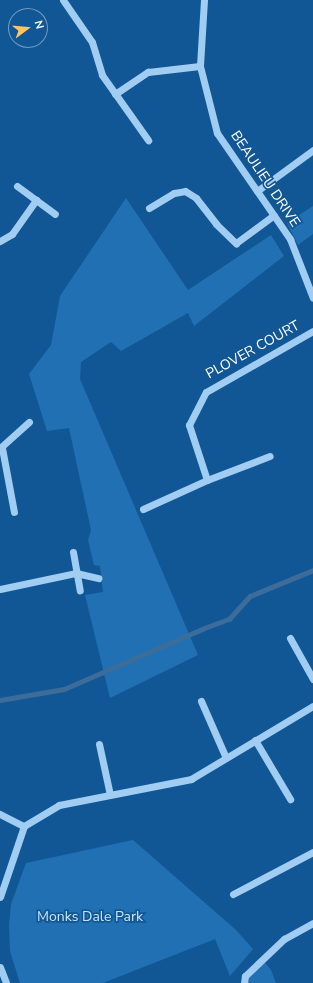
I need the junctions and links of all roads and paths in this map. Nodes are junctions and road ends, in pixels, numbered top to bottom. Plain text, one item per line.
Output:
1 (63, 0) edge
2 (204, 0) edge
3 (200, 66) junction
4 (116, 94) junction
5 (148, 140) dead end
6 (313, 150) edge
7 (16, 186) dead end
8 (257, 191) junction
9 (36, 200) junction
10 (148, 208) dead end
11 (55, 214) dead end
12 (274, 215) junction
13 (0, 241) edge
14 (313, 298) edge
15 (313, 332) edge
16 (29, 422) dead end
17 (1, 448) edge
18 (270, 456) dead end
19 (207, 480) junction
20 (143, 509) dead end
21 (14, 512) dead end
22 (73, 552) dead end
23 (76, 573) junction
24 (98, 578) dead end
25 (0, 589) edge
26 (80, 590) dead end
27 (290, 638) dead end
28 (313, 679) edge
29 (201, 701) dead end
30 (313, 706) edge
31 (255, 740) junction
32 (99, 744) dead end
33 (226, 758) junction
34 (110, 795) junction
35 (290, 799) dead end
36 (0, 814) edge
37 (24, 826) junction
38 (313, 852) edge
39 (233, 894) dead end
40 (0, 897) edge
41 (313, 923) edge
42 (0, 967) edge
43 (6, 983) edge
44 (244, 983) edge

1 - 4 street
2 - 3 street, BEAULIEU DRIVE
3 - 4 street
3 - 8 street, BEAULIEU DRIVE
4 - 5 street
6 - 8 street
7 - 9 street
8 - 12 street, BEAULIEU DRIVE
9 - 11 street
9 - 13 street
10 - 12 street
12 - 14 street, BEAULIEU DRIVE
15 - 19 street, PLOVER COURT
16 - 17 street
17 - 21 street
18 - 19 street
19 - 20 street
22 - 23 street
23 - 24 street
23 - 25 street
23 - 26 street
27 - 28 street
29 - 33 street
30 - 31 street
31 - 33 street
31 - 35 street
32 - 34 street
33 - 34 street
34 - 37 street
36 - 37 street
37 - 40 street
38 - 39 street
41 - 44 street
42 - 43 street

